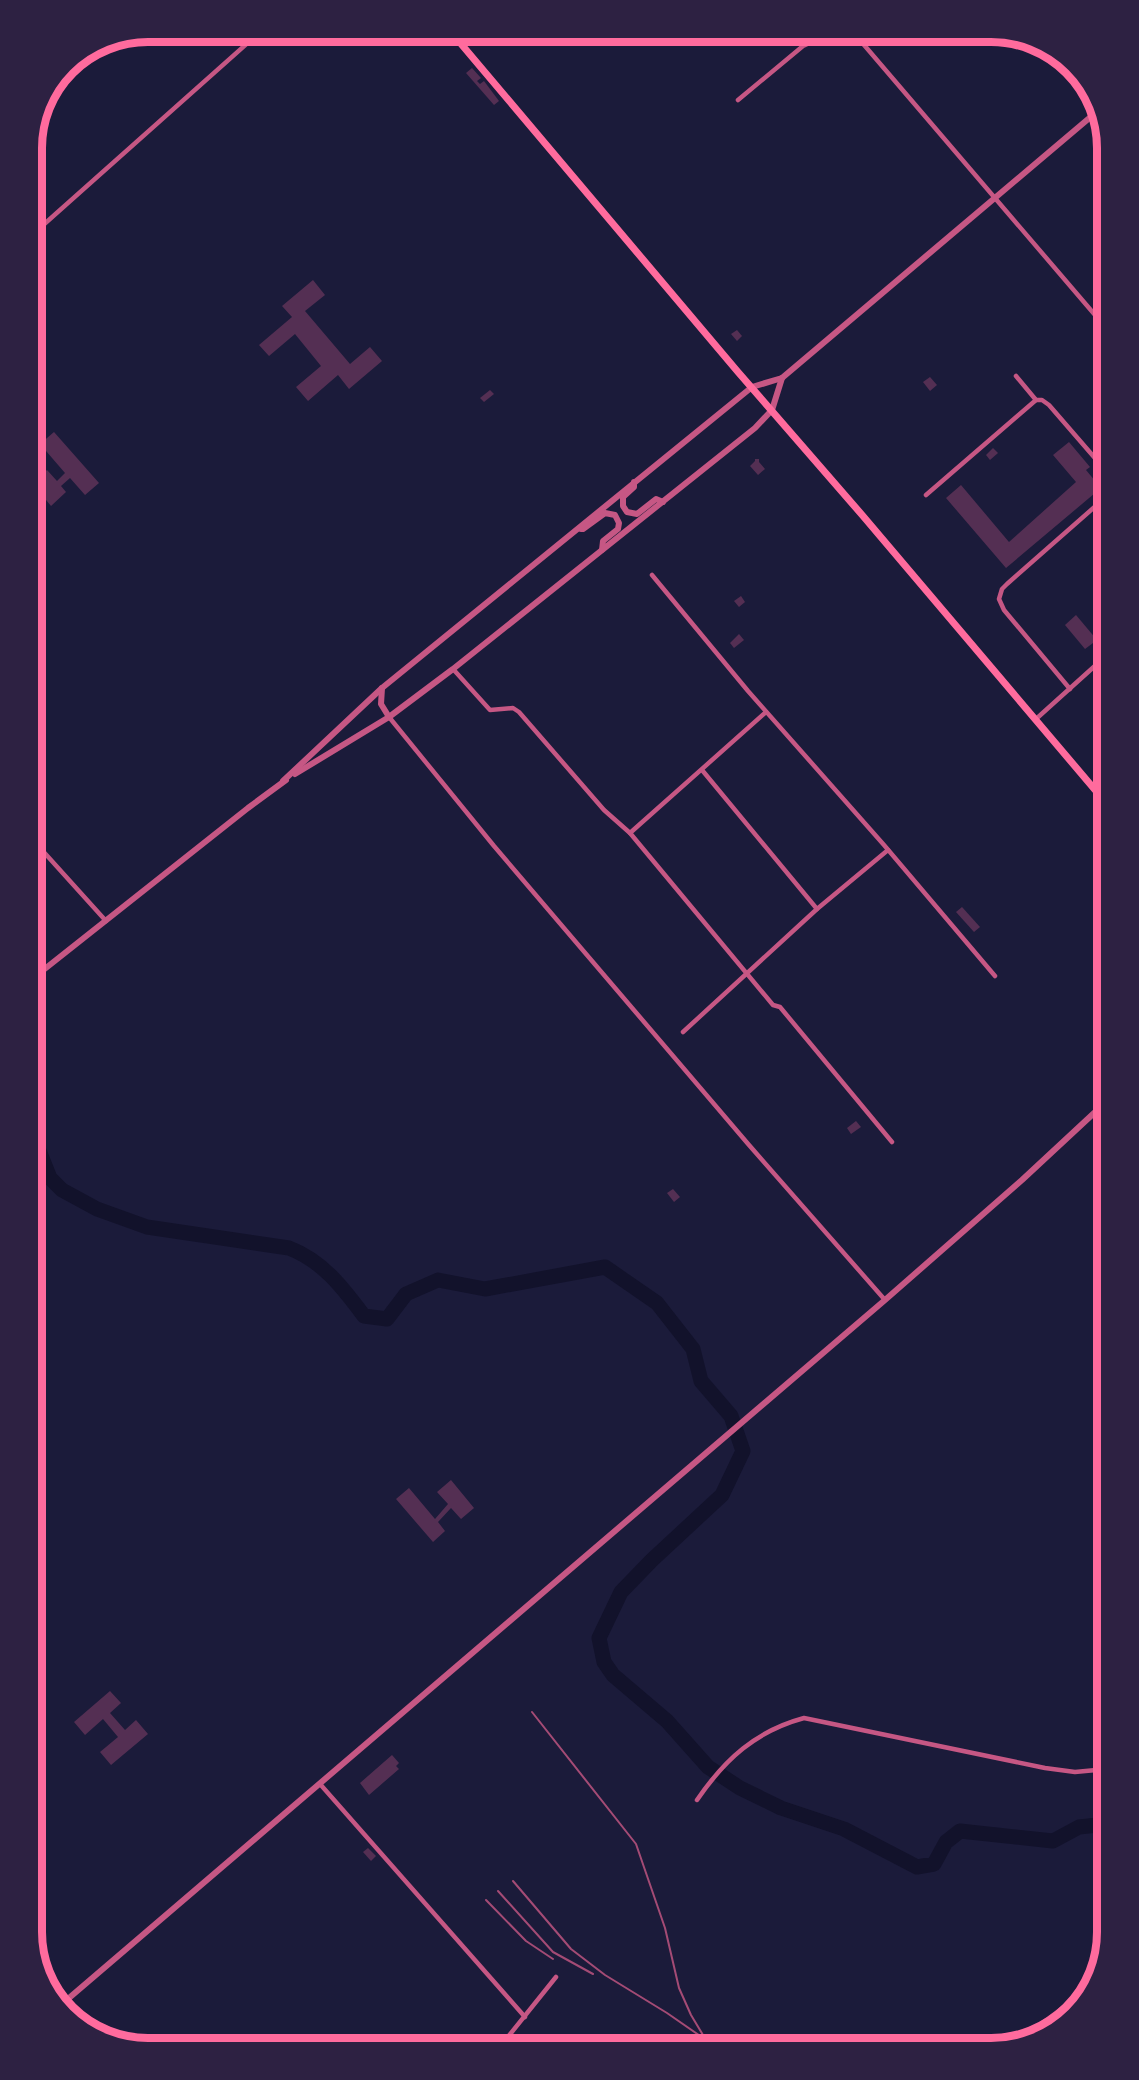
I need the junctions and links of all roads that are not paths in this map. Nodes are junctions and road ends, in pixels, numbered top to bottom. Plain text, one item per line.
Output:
1 (249, 42) edge
2 (460, 42) edge
3 (812, 42) edge
4 (862, 42) edge
5 (738, 100) dead end
6 (1092, 117) edge
7 (996, 198) junction
8 (42, 226) edge
9 (1097, 317) edge
10 (1016, 376) dead end
11 (782, 378) junction
12 (752, 387) junction
13 (1036, 400) junction
14 (772, 410) junction
15 (1097, 460) edge
16 (634, 482) junction
17 (926, 495) dead end
18 (663, 502) junction
19 (1097, 505) edge
20 (578, 528) junction
21 (602, 550) junction
22 (652, 575) dead end
23 (1097, 664) edge
24 (453, 669) junction
25 (382, 688) junction
26 (1070, 689) junction
27 (766, 712) junction
28 (389, 717) junction
29 (1036, 719) junction
30 (702, 770) junction
31 (283, 782) junction
32 (1097, 792) edge
33 (630, 833) junction
34 (42, 850) edge
35 (888, 850) junction
36 (817, 909) junction
37 (106, 921) junction
38 (42, 971) edge
39 (746, 973) junction
40 (995, 976) dead end
41 (683, 1032) dead end
42 (1097, 1110) edge
43 (892, 1142) dead end
44 (885, 1300) junction
45 (1097, 1770) edge
46 (320, 1784) junction
47 (697, 1800) dead end
48 (556, 1977) dead end
49 (67, 2000) edge
50 (525, 2017) junction
51 (507, 2038) edge

1 - 8 street
2 - 12 main road
3 - 5 street
4 - 7 street
6 - 7 street
7 - 9 street
7 - 11 street
10 - 13 street
11 - 12 street
11 - 14 street
12 - 14 main road
12 - 16 street
13 - 15 street
13 - 17 street
14 - 18 street
14 - 29 main road
16 - 18 street
16 - 20 street
18 - 21 street
19 - 26 street
20 - 21 street
20 - 25 street
21 - 24 street
22 - 27 street
23 - 26 street
24 - 28 street
24 - 33 street
25 - 28 street
25 - 31 street
26 - 29 street
27 - 30 street
27 - 35 street
28 - 31 street
28 - 44 street
29 - 32 main road
30 - 33 street
30 - 36 street
31 - 37 street
33 - 39 street
34 - 37 street
35 - 36 street
35 - 40 street
36 - 39 street
37 - 38 street
39 - 41 street
39 - 43 street
42 - 44 street
44 - 46 street
45 - 47 street
46 - 49 street
46 - 50 street
48 - 50 street
50 - 51 street

